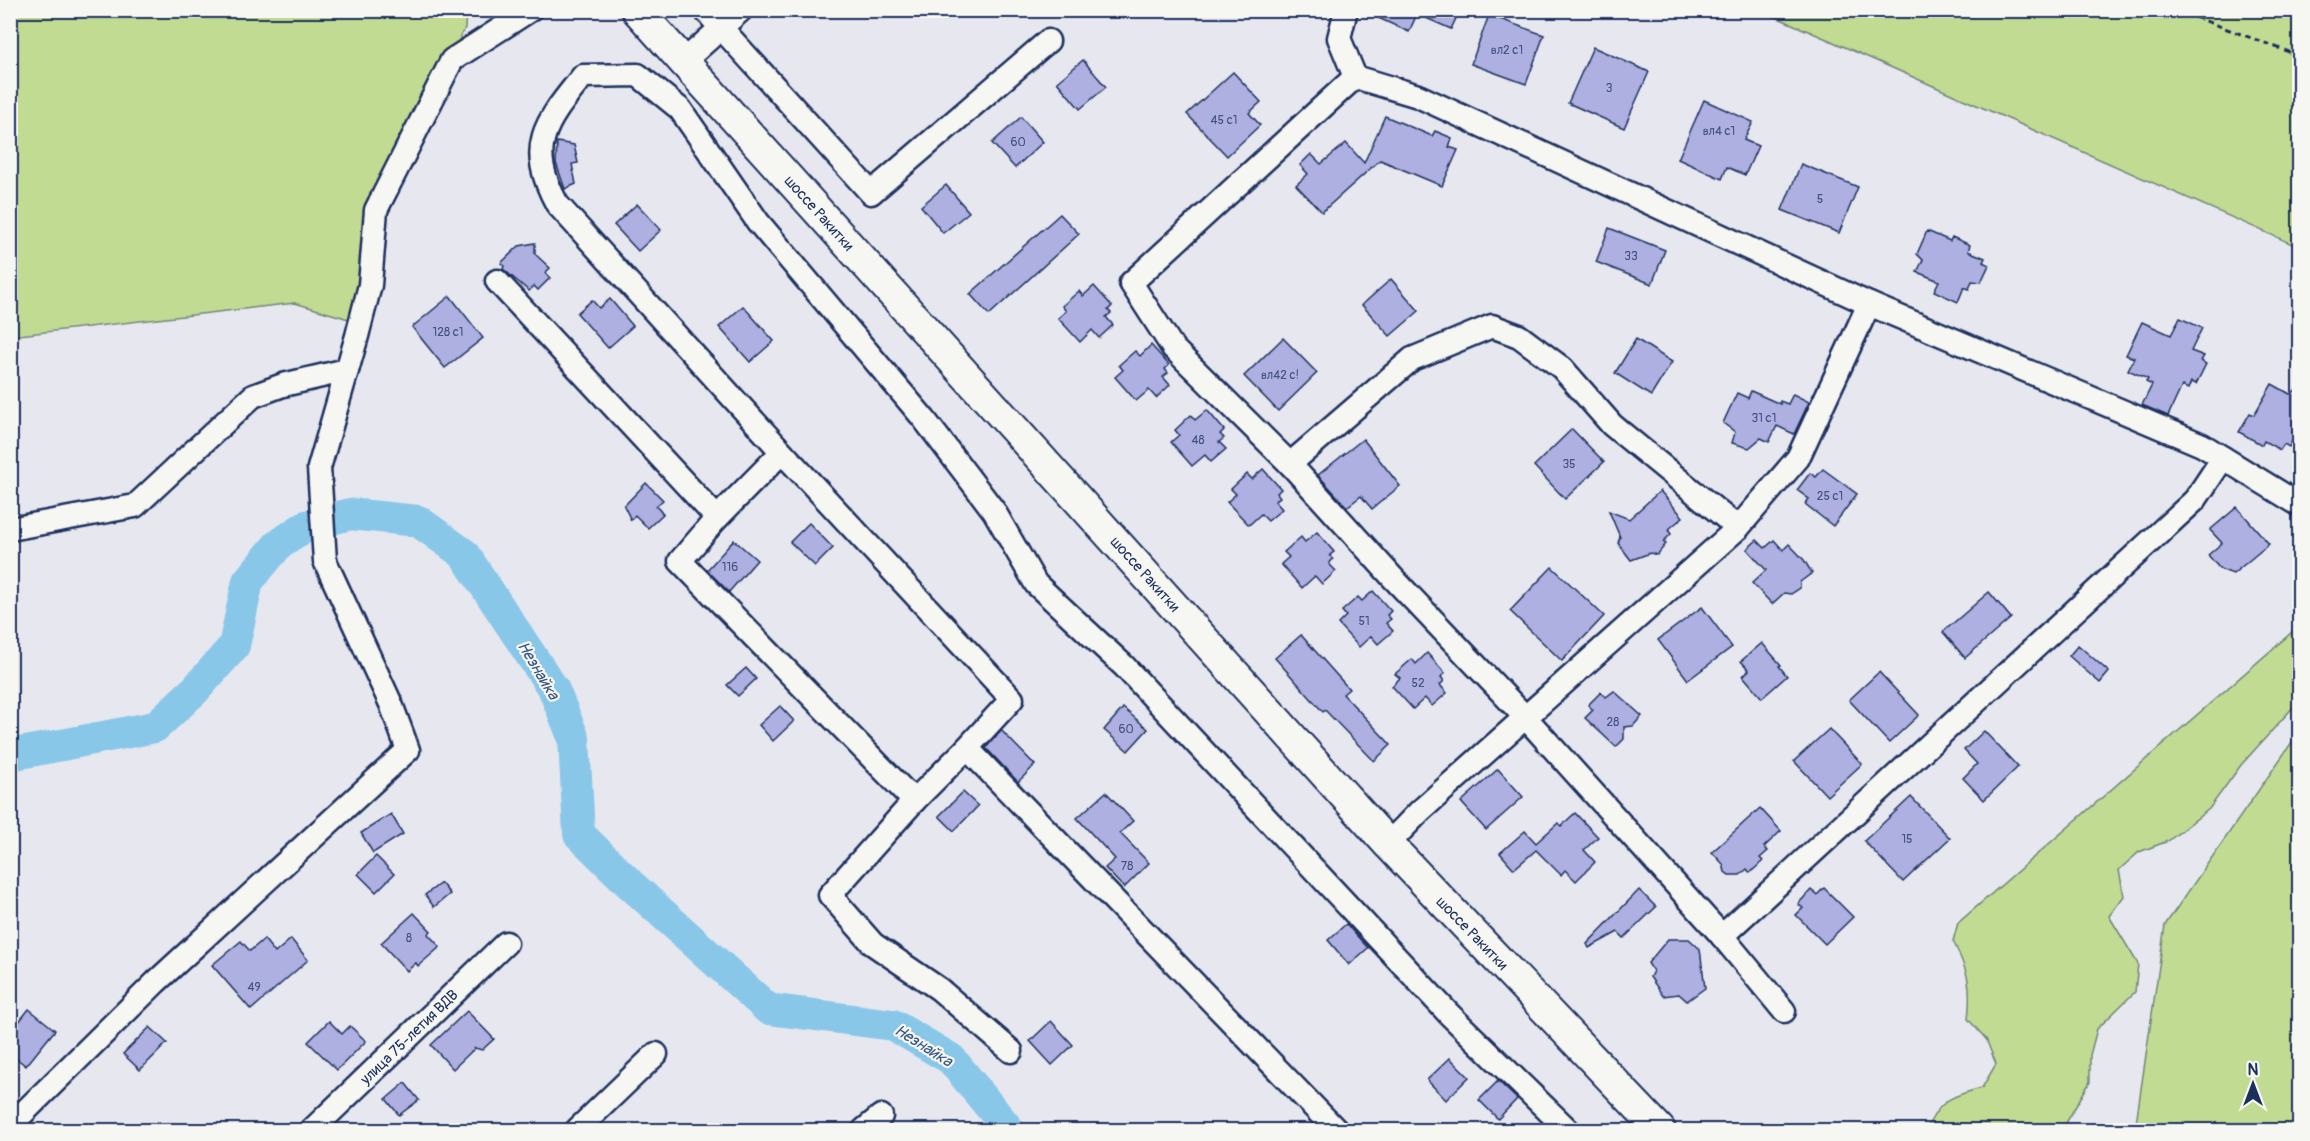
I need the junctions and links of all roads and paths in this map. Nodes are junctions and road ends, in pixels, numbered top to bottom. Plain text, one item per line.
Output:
1 (530, 10) edge
2 (637, 10) edge
3 (705, 10) edge
4 (741, 10) edge
5 (1346, 10) edge
6 (2176, 10) edge
7 (721, 28) junction
8 (1048, 40) dead end
9 (2300, 57) edge
10 (683, 62) junction
11 (1355, 77) junction
12 (497, 281) dead end
13 (1869, 304) junction
14 (347, 370) junction
15 (782, 452) junction
16 (2223, 458) junction
17 (1290, 464) junction
18 (2300, 506) edge
19 (717, 518) junction
20 (1738, 528) junction
21 (10, 529) edge
22 (1526, 718) junction
23 (967, 748) junction
24 (914, 801) junction
25 (1388, 844) junction
26 (1722, 936) junction
27 (506, 943) dead end
28 (1784, 1011) dead end
29 (1011, 1051) dead end
30 (656, 1054) dead end
31 (10, 1126) edge
32 (312, 1131) edge
33 (577, 1131) edge
34 (1336, 1131) edge
35 (1568, 1131) edge
36 (1660, 1131) edge

1 - 14 street
2 - 10 main road, шоссе Ракитки
3 - 7 street
4 - 7 street
5 - 11 street
6 - 9 path
7 - 8 street
7 - 10 street
10 - 25 main road, шоссе Ракитки
11 - 13 street
11 - 17 street
12 - 19 street
13 - 16 street
13 - 20 street
14 - 21 street
14 - 31 street
15 - 19 street
15 - 23 street
15 - 35 street
16 - 18 street
16 - 26 street
17 - 20 street
17 - 22 street
19 - 24 street
20 - 22 street
22 - 25 street
22 - 26 street
23 - 24 street
23 - 34 street
24 - 29 street
25 - 36 main road, шоссе Ракитки
26 - 28 street
27 - 32 street, улица 75-летия ВДВ
30 - 33 street

